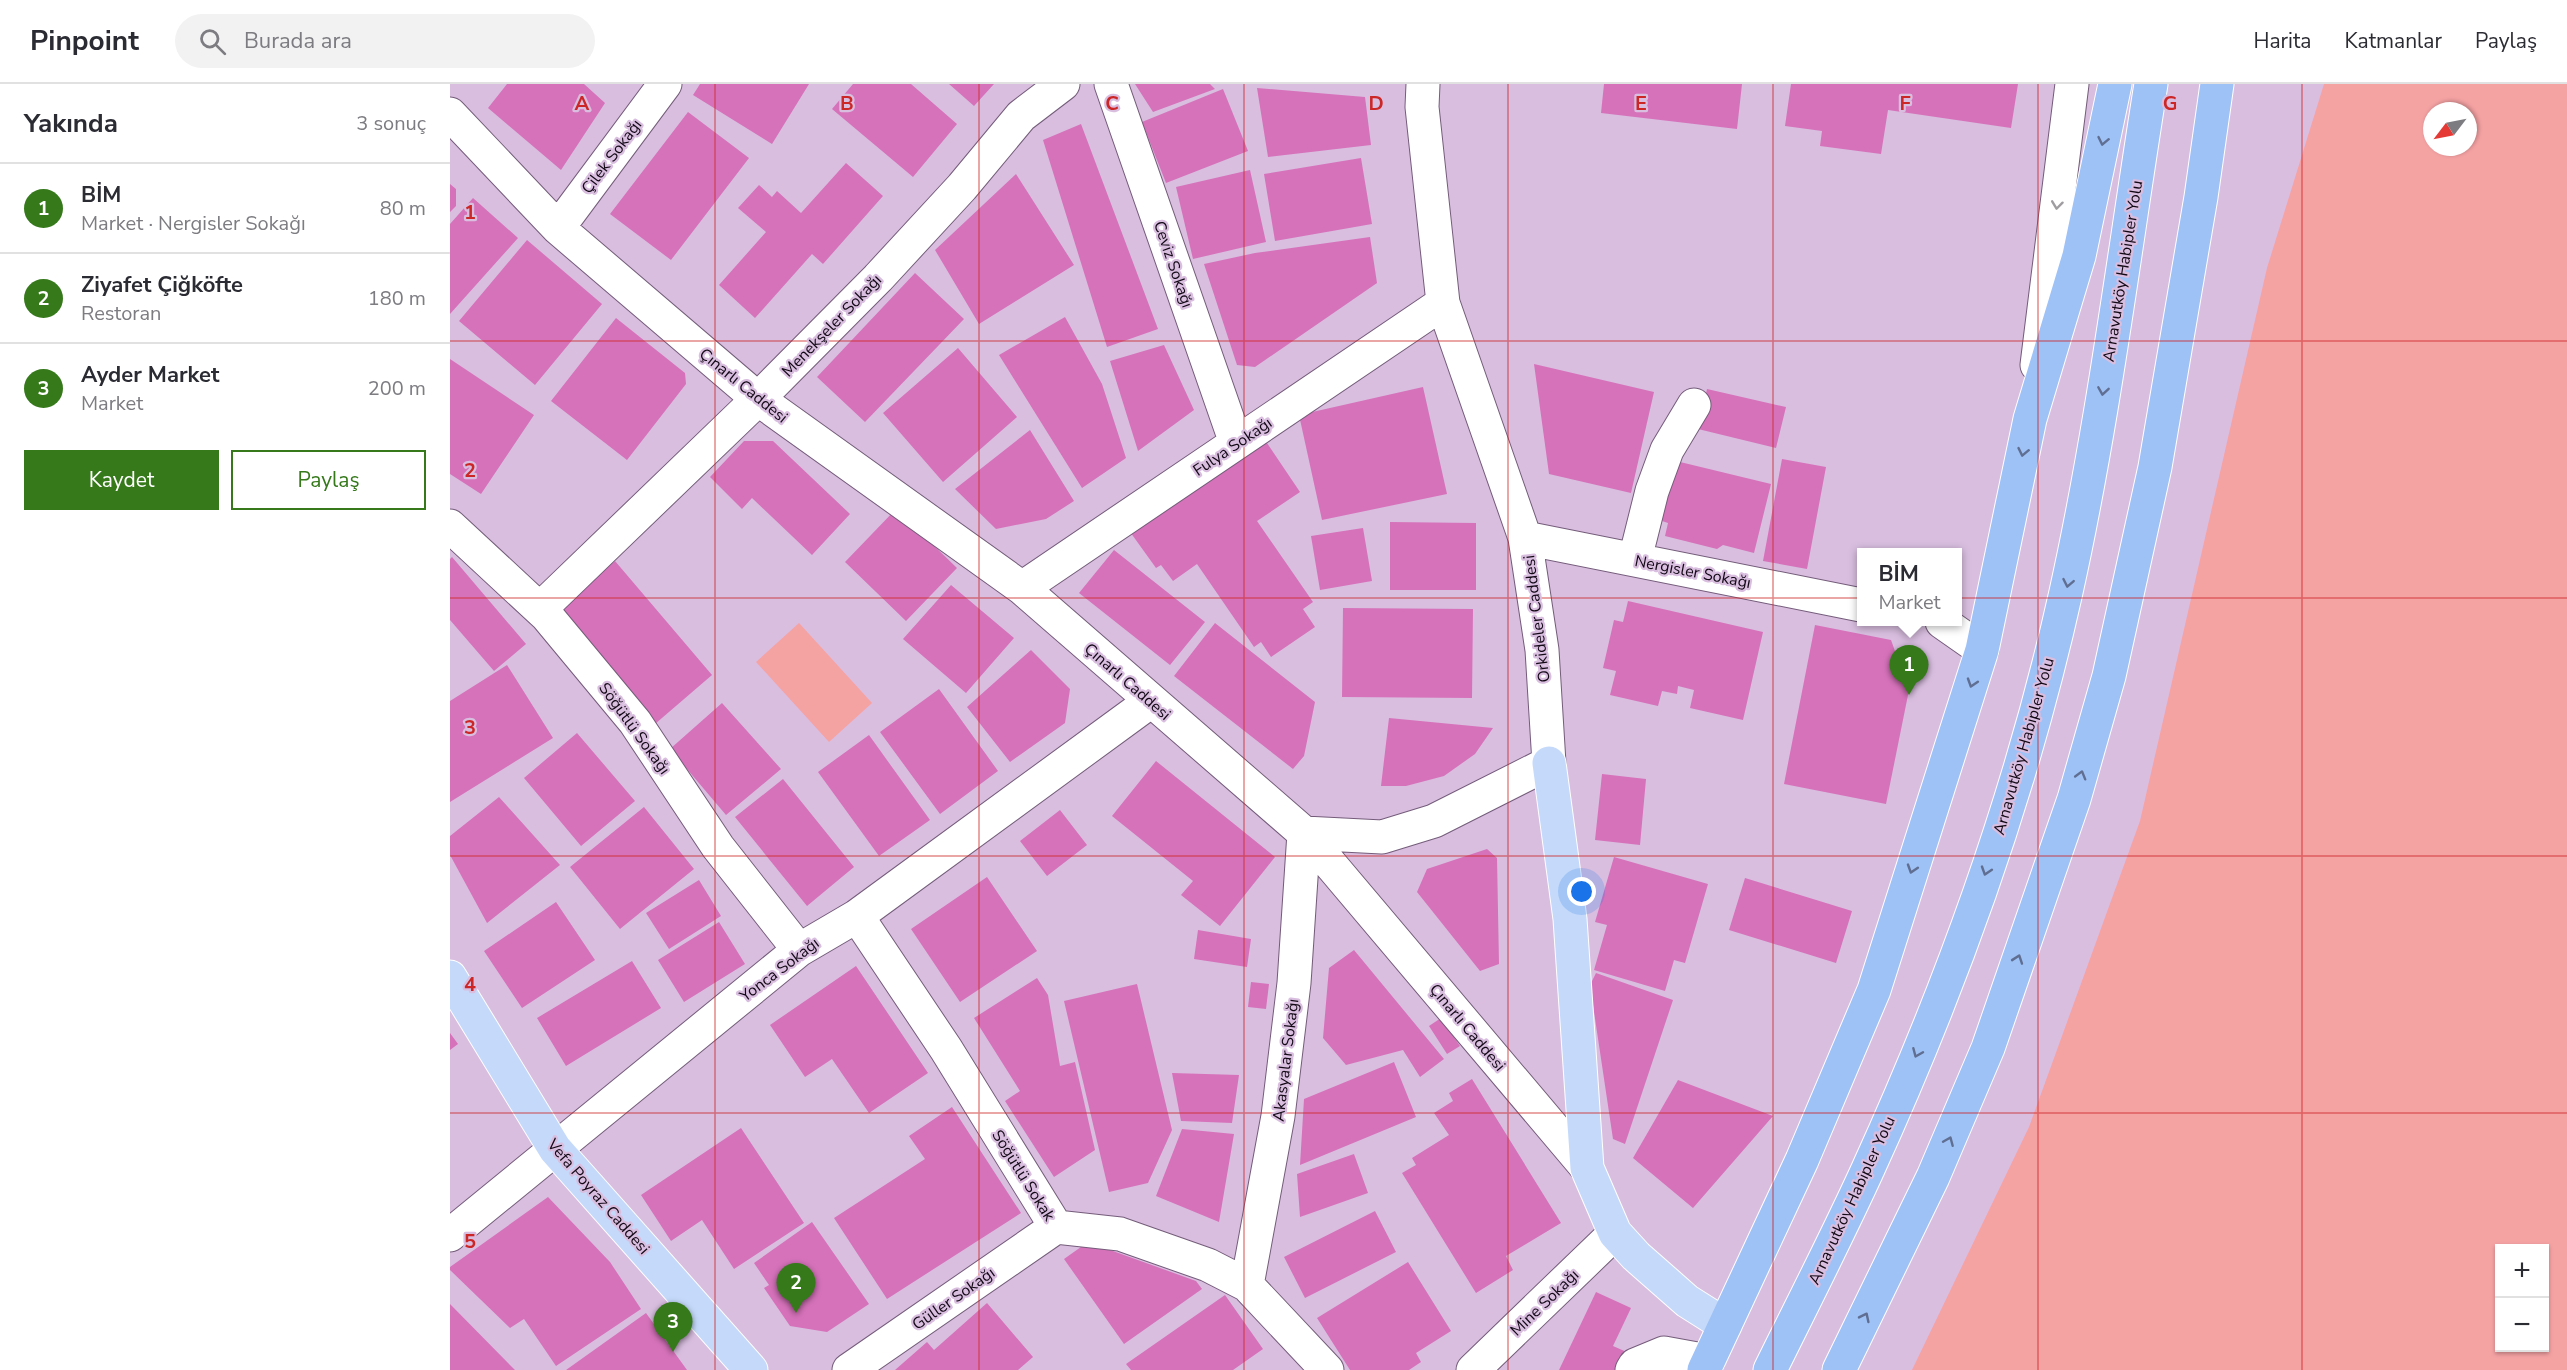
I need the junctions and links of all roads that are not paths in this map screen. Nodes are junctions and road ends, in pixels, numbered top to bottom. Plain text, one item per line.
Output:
1 (665, 84) edge
2 (1063, 84) edge
3 (1111, 84) edge
4 (1423, 84) edge
5 (2072, 84) edge
6 (2115, 84) edge
7 (2151, 84) edge
8 (2217, 84) edge
9 (450, 114) edge
10 (558, 228) junction
11 (1443, 303) junction
12 (758, 399) junction
13 (1694, 405) dead end
14 (2030, 419) junction
15 (1236, 443) junction
16 (450, 526) edge
17 (1525, 538) junction
18 (1635, 559) junction
19 (1022, 588) junction
20 (1857, 604) edge
21 (540, 609) junction
22 (1949, 626) edge
23 (1982, 650) junction
24 (1151, 701) junction
25 (1549, 763) junction
26 (1304, 833) junction
27 (857, 916) junction
28 (799, 950) junction
29 (450, 977) edge
30 (555, 1149) junction
31 (1587, 1168) junction
32 (1056, 1227) junction
33 (1615, 1233) junction
34 (450, 1235) edge
35 (1247, 1285) junction
36 (1725, 1325) junction
37 (1706, 1366) edge
38 (751, 1370) edge
39 (849, 1370) edge
40 (1327, 1370) edge
41 (1473, 1370) edge
42 (1632, 1370) edge
43 (1770, 1370) edge
44 (1839, 1370) edge

1 - 10 street, Çilek Sokağı
2 - 12 street, Menekşeler Sokağı
3 - 15 street, Ceviz Sokağı
4 - 11 street, Orkideler Caddesi
5 -> 14 street
6 -> 14 highway
7 -> 43 highway, Arnavutköy Habipler Yolu
44 -> 8 highway
9 - 10 street, Çınarlı Caddesi
10 - 12 street, Çınarlı Caddesi
11 - 15 street, Fulya Sokağı
11 - 17 street, Orkideler Caddesi
12 - 19 street, Çınarlı Caddesi
12 - 21 street, Menekşeler Sokağı
13 - 18 street
14 -> 23 highway
15 - 19 street, Fulya Sokağı
16 - 21 street, Söğütlü Sokağı
17 - 18 street, Nergisler Sokağı
17 - 25 street, Orkideler Caddesi
18 - 20 street, Nergisler Sokağı
19 - 24 street, Çınarlı Caddesi
21 - 28 street, Söğütlü Sokağı
22 - 23 street
23 -> 36 highway
24 - 26 street, Çınarlı Caddesi
24 - 27 street, Yonca Sokağı
25 - 26 street
25 - 31 main road, Orkideler Caddesi
26 - 31 street, Çınarlı Caddesi
26 - 35 street, Akasyalar Sokağı
27 - 28 street, Yonca Sokağı
27 - 32 street, Söğütlü Sokak
28 - 30 street, Yonca Sokağı
29 - 30 main road, Vefa Poyraz Caddesi
30 - 34 street, Yonca Sokağı
30 - 38 main road, Vefa Poyraz Caddesi
31 - 33 main road, Çınarlı Caddesi
32 - 35 street, Söğütlü Sokak
32 - 39 street, Güller Sokağı
33 - 36 main road, Çınarlı Caddesi
33 - 41 street, Mine Sokağı
35 - 40 street, Söğütlü Sokak
36 - 37 highway
37 - 42 street

